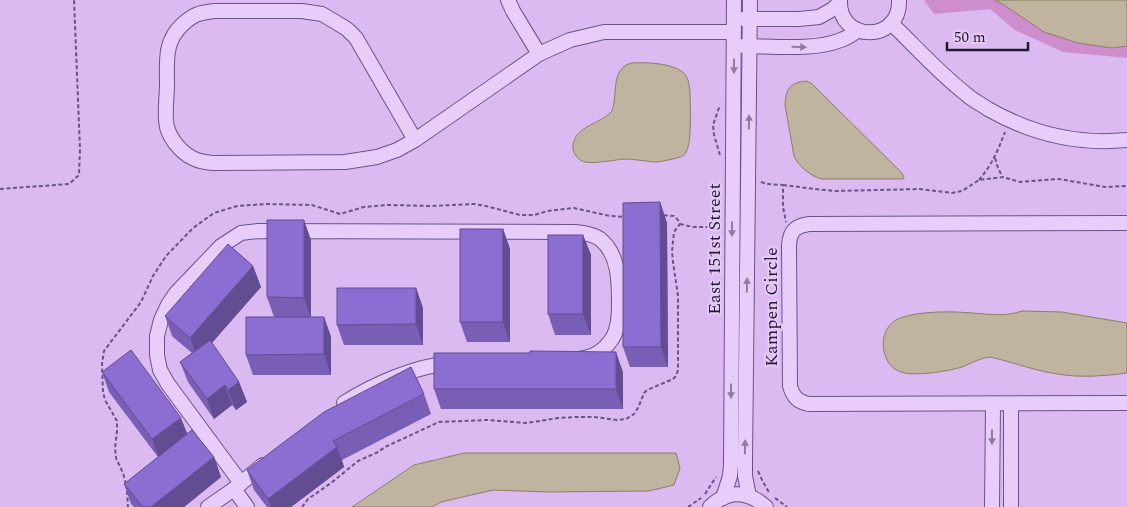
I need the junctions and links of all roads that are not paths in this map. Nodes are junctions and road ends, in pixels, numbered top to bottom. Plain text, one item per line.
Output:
1 (508, 0) edge
2 (734, 0) edge
3 (750, 0) edge
4 (899, 0) edge
5 (840, 1) edge
6 (750, 19) junction
7 (892, 23) junction
8 (858, 30) junction
9 (734, 32) junction
10 (750, 46) junction
11 (539, 54) junction
12 (415, 140) junction
13 (1127, 140) edge
14 (1127, 223) edge
15 (568, 359) edge
16 (464, 362) edge
17 (1127, 403) edge
18 (993, 404) junction
19 (1011, 404) junction
20 (331, 412) edge
21 (272, 459) edge
22 (238, 486) junction
23 (992, 490) junction
24 (1011, 490) junction
25 (749, 496) junction
26 (723, 498) junction
27 (208, 507) edge
28 (247, 507) edge
29 (710, 507) edge
30 (766, 507) edge
31 (992, 507) edge
32 (1011, 507) edge

1 - 11 street
2 - 9 street, East 151st Street
3 - 6 street, East 151st Street
4 - 7 street
5 - 6 street
5 - 8 street
6 - 9 street
6 - 10 street, East 151st Street
7 - 8 street
7 - 13 street
10 -> 8 street
9 - 10 street
9 - 11 street
9 -> 26 street, East 151st Street
25 -> 10 street, East 151st Street
11 - 12 street
12 - 12 street
14 - 18 street, Kampen Circle
15 - 22 street
16 - 20 street
17 - 19 street, Kampen Circle
18 - 19 street, Kampen Circle
18 -> 23 street
19 - 24 street
21 - 22 street
22 - 27 street
22 - 28 street
23 - 24 street
23 - 31 street
24 - 32 street
25 - 26 street
25 - 30 street
26 - 29 street

